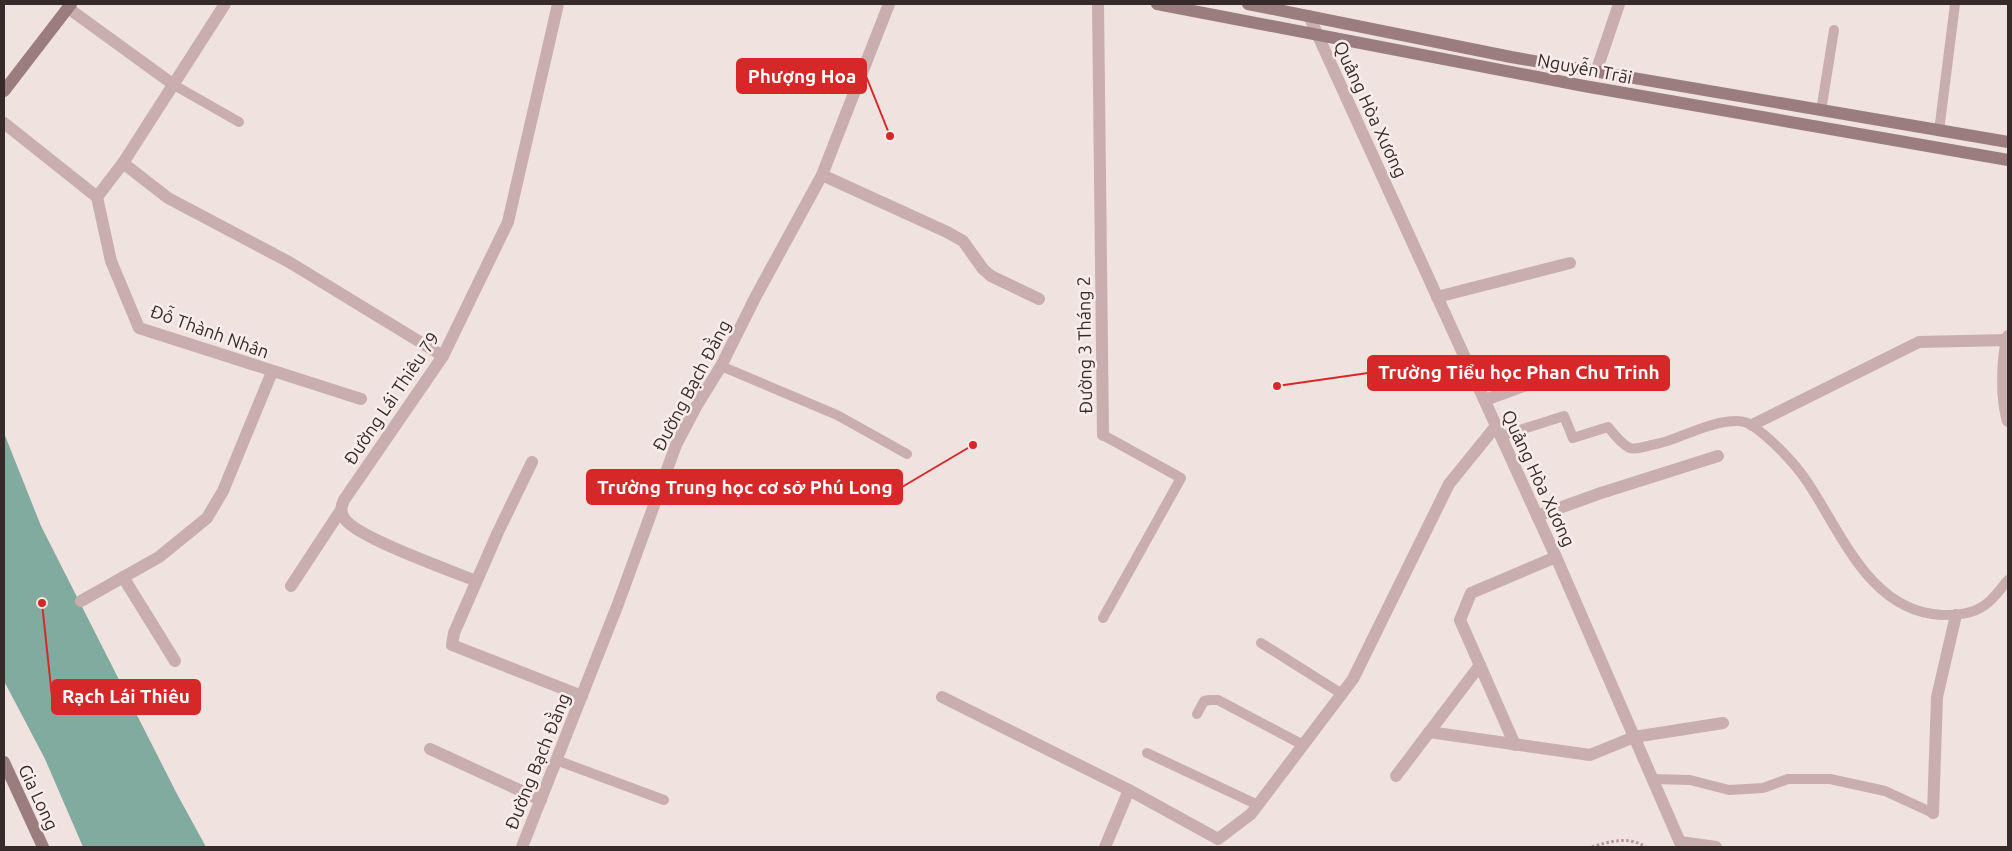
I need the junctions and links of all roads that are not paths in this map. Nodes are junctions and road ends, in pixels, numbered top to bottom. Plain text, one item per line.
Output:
1 (225, 4) edge
2 (558, 4) edge
3 (889, 4) edge
4 (1098, 4) edge
5 (1156, 4) edge
6 (1248, 4) edge
7 (1619, 4) edge
8 (1955, 4) edge
9 (67, 5) edge
10 (1309, 16) junction
11 (1834, 30) dead end
12 (1318, 35) junction
13 (1596, 72) junction
14 (174, 86) junction
15 (1703, 91) junction
16 (4, 92) edge
17 (1702, 107) junction
18 (1821, 111) junction
19 (239, 122) dead end
20 (4, 123) edge
21 (1939, 131) junction
22 (2008, 142) edge
23 (2008, 160) edge
24 (123, 163) junction
25 (822, 175) junction
26 (98, 197) junction
27 (1570, 263) dead end
28 (1437, 297) junction
29 (1039, 299) dead end
30 (2008, 338) edge
31 (443, 356) junction
32 (721, 366) junction
33 (272, 372) junction
34 (1600, 374) dead end
35 (361, 399) dead end
36 (1485, 400) junction
37 (2008, 422) edge
38 (1752, 425) junction
39 (1499, 431) junction
40 (1102, 435) joint
41 (907, 454) dead end
42 (1718, 456) dead end
43 (532, 462) dead end
44 (341, 510) junction
45 (1538, 516) junction
46 (1556, 557) junction
47 (123, 577) junction
48 (2008, 580) edge
49 (476, 581) junction
50 (291, 586) dead end
51 (81, 600) dead end
52 (1956, 615) junction
53 (1102, 618) dead end
54 (1261, 643) dead end
55 (175, 661) dead end
56 (1480, 665) junction
57 (1342, 694) junction
58 (582, 696) junction
59 (942, 697) dead end
60 (1197, 714) dead end
61 (1722, 723) dead end
62 (1429, 732) junction
63 (1634, 737) junction
64 (1303, 745) junction
65 (1515, 745) junction
66 (430, 749) dead end
67 (1147, 753) dead end
68 (556, 760) junction
69 (4, 762) edge
70 (1396, 776) dead end
71 (1652, 779) junction
72 (1129, 790) junction
73 (541, 800) junction
74 (664, 800) dead end
75 (1258, 805) junction
76 (1933, 812) joint
77 (1681, 844) edge
78 (43, 847) edge
79 (522, 847) edge
80 (1104, 847) edge
81 (1716, 847) edge

1 - 14 street
2 - 31 street, Đường Lái Thiêu 79
3 - 25 street, Đường Bạch Đằng
4 - 40 street, Đường 3 Tháng 2
5 - 12 main road, Nguyễn Trãi
6 - 10 main road, Nguyễn Trãi
7 - 13 street
8 - 21 lane
9 - 14 street
9 - 16 main road
10 - 12 street, Quảng Hòa Xương
10 - 13 main road, Nguyễn Trãi
11 - 18 lane
12 - 17 main road, Nguyễn Trãi
12 - 28 street, Quảng Hòa Xương
13 - 15 main road, Nguyễn Trãi
14 - 19 lane
14 - 24 street
15 - 17 main road
15 - 18 main road, Nguyễn Trãi
17 - 23 main road, Nguyễn Trãi
18 - 21 main road, Nguyễn Trãi
20 - 26 street
21 - 22 main road, Nguyễn Trãi
24 - 26 street
24 - 31 street
25 - 29 street
25 - 32 street, Đường Bạch Đằng
26 - 33 street, Đỗ Thành Nhân
27 - 28 street
28 - 36 street, Quảng Hòa Xương
30 - 37 street
30 - 38 street
31 - 44 street, Đường Lái Thiêu 79
32 - 41 lane
32 - 58 street, Đường Bạch Đằng
33 - 35 street, Đỗ Thành Nhân
33 - 47 street
34 - 36 street
36 - 39 street, Quảng Hòa Xương
38 - 39 lane
38 - 52 lane
39 - 45 street, Quảng Hòa Xương
39 - 57 street
40 - 53 lane, Đường 3 Tháng 2
42 - 45 street
43 - 49 street
44 - 49 street
44 - 50 street, Đường Lái Thiêu 79
45 - 46 street, Quảng Hòa Xương
46 - 56 street
46 - 63 street, Quảng Hòa Xương
47 - 51 street
47 - 55 street
48 - 52 lane
49 - 58 street
52 - 76 street
54 - 57 lane
56 - 62 street
56 - 65 street
57 - 64 street
58 - 68 street, Đường Bạch Đằng
59 - 72 street
60 - 64 lane
61 - 63 street
62 - 65 street
62 - 70 street
63 - 65 street
63 - 71 street, Quảng Hòa Xương
64 - 75 street
66 - 73 street
67 - 75 lane
68 - 73 street, Đường Bạch Đằng
68 - 74 lane
69 - 78 main road, Gia Long
71 - 76 lane
71 - 77 street, Quảng Hòa Xương
72 - 75 street
72 - 80 street
73 - 79 street, Đường Bạch Đằng
77 - 81 street

